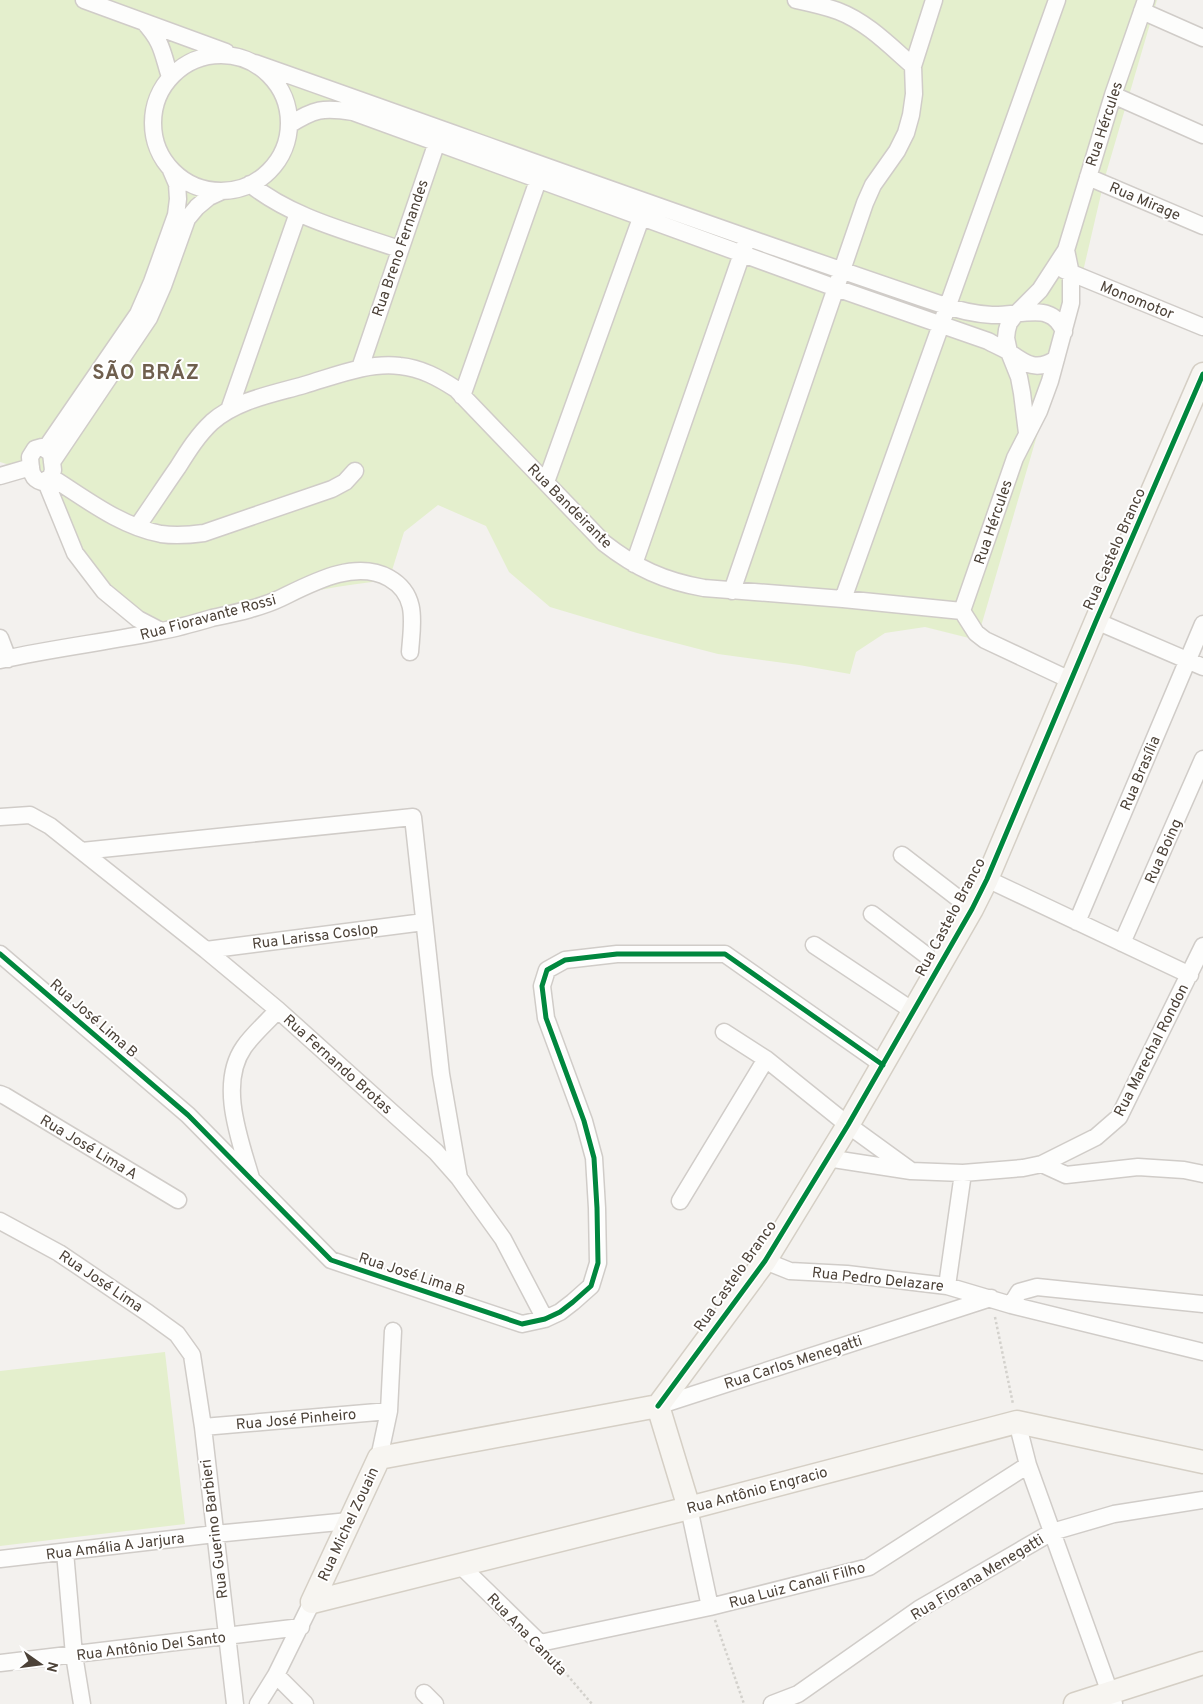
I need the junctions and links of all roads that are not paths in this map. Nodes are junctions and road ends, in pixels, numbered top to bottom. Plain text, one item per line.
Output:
1 (84, 0) edge
2 (796, 0) edge
3 (934, 0) edge
4 (1057, 0) edge
5 (1144, 6) edge
6 (144, 22) junction
7 (1203, 38) edge
8 (237, 56) junction
9 (255, 63) junction
10 (913, 66) junction
11 (170, 78) junction
12 (1113, 95) junction
13 (289, 125) junction
14 (1203, 134) edge
15 (439, 136) junction
16 (171, 170) junction
17 (541, 172) junction
18 (1088, 177) junction
19 (250, 184) junction
20 (223, 191) junction
21 (647, 201) junction
22 (298, 213) junction
23 (641, 217) junction
24 (1203, 226) edge
25 (747, 237) junction
26 (399, 249) junction
27 (1066, 250) junction
28 (742, 254) junction
29 (1056, 266) junction
30 (842, 271) junction
31 (1071, 274) junction
32 (836, 288) junction
33 (947, 306) junction
34 (1015, 315) junction
35 (940, 324) junction
36 (1203, 327) edge
37 (1064, 332) junction
38 (1009, 352) junction
39 (1056, 359) junction
40 (360, 368) junction
41 (1203, 374) edge
42 (462, 396) junction
43 (229, 410) junction
44 (1027, 434) junction
45 (49, 467) junction
46 (31, 468) junction
47 (355, 471) dead end
48 (0, 476) edge
49 (546, 482) junction
50 (137, 527) junction
51 (634, 564) junction
52 (732, 590) junction
53 (843, 599) junction
54 (962, 611) junction
55 (1096, 621) junction
56 (1203, 624) edge
57 (162, 631) junction
58 (0, 638) edge
59 (410, 652) dead end
60 (4, 659) edge
61 (1187, 660) junction
62 (1203, 666) edge
63 (1070, 680) junction
64 (1203, 759) edge
65 (0, 817) edge
66 (82, 851) junction
67 (902, 855) dead end
68 (987, 879) junction
69 (972, 909) junction
70 (872, 914) dead end
71 (424, 922) junction
72 (1077, 922) junction
73 (1122, 943) junction
74 (814, 945) dead end
75 (1203, 946) edge
76 (206, 950) junction
77 (2, 957) edge
78 (939, 965) junction
79 (1190, 975) junction
80 (278, 1010) junction
81 (913, 1011) junction
82 (724, 1032) dead end
83 (766, 1059) junction
84 (883, 1065) junction
85 (0, 1094) edge
86 (848, 1125) junction
87 (826, 1158) junction
88 (1042, 1164) junction
89 (911, 1171) junction
90 (962, 1173) junction
91 (1203, 1174) edge
92 (460, 1178) junction
93 (251, 1180) junction
94 (178, 1200) dead end
95 (680, 1202) dead end
96 (0, 1221) edge
97 (765, 1261) junction
98 (947, 1286) junction
99 (991, 1298) junction
100 (1203, 1304) edge
101 (1011, 1305) junction
102 (545, 1319) junction
103 (393, 1331) dead end
104 (1203, 1352) edge
105 (192, 1355) joint
106 (658, 1406) junction
107 (389, 1411) junction
108 (1017, 1422) junction
109 (203, 1427) junction
110 (379, 1458) junction
111 (1203, 1462) edge
112 (1028, 1465) junction
113 (1203, 1500) edge
114 (689, 1508) junction
115 (350, 1521) junction
116 (1052, 1532) junction
117 (214, 1534) junction
118 (65, 1552) junction
119 (0, 1559) edge
120 (461, 1566) junction
121 (312, 1602) junction
122 (710, 1607) junction
123 (301, 1627) junction
124 (227, 1637) junction
125 (540, 1643) joint
126 (74, 1655) junction
127 (0, 1662) edge
128 (1203, 1662) edge
129 (276, 1675) junction
130 (1112, 1698) edge
131 (82, 1704) edge
132 (235, 1704) edge
133 (258, 1704) edge
134 (305, 1704) edge
135 (772, 1704) edge
136 (1075, 1704) edge

1 - 6 street
2 - 10 street
3 - 10 street
4 - 33 street
5 - 7 street
5 - 12 street, Rua Hércules
6 - 8 street
6 - 11 street
8 - 9 street
8 - 11 street
9 - 13 street
9 - 15 street
10 - 30 street
11 - 16 street
12 - 14 street
12 - 18 street, Rua Hércules
13 - 15 street
13 - 19 street
15 - 17 street
15 - 26 street, Rua Breno Fernandes
16 - 20 street
16 - 45 street
17 - 21 street
17 - 23 street
17 - 42 street
18 - 24 street, Rua Mirage
18 - 27 street, Rua Hércules
19 - 20 street
19 - 22 street
20 - 45 street
21 - 23 street
21 - 25 street
22 - 26 street
22 - 43 street
23 - 28 street
23 - 49 street
25 - 28 street
25 - 30 street
26 - 40 street, Rua Breno Fernandes
27 - 29 street, Rua Hércules
27 - 31 street, Rua Hércules
28 - 32 street
28 - 51 street
29 - 31 street, Monomotor
29 - 34 street, Rua Hércules
30 - 32 street
30 - 33 street
31 - 36 street, Monomotor
31 - 37 street, Rua Hércules
32 - 35 street
32 - 52 street
33 - 34 street
33 - 35 street
34 - 37 street
34 - 38 street, Rua Hércules
35 - 38 street
35 - 53 street
37 - 39 street, Rua Hércules
38 - 39 street
38 - 44 street, Rua Hércules
39 - 44 street, Rua Hércules
40 - 42 street, Rua Bandeirante
40 - 43 street, Rua Bandeirante
41 - 55 street, Rua Castelo Branco
42 - 49 street, Rua Bandeirante
43 - 50 street, Rua Bandeirante
44 - 54 street, Rua Hércules
45 - 46 street
45 - 46 street
45 - 50 street
45 - 57 street
46 - 48 street
47 - 50 street
49 - 51 street, Rua Bandeirante
51 - 52 street, Rua Bandeirante
52 - 53 street, Rua Bandeirante
53 - 54 street, Rua Bandeirante
54 - 63 street
55 - 61 street
55 - 63 street, Rua Castelo Branco
56 - 61 street, Rua Brasília
57 - 59 street, Rua Fioravante Rossi
57 - 60 street, Rua Fioravante Rossi
58 - 60 street
61 - 62 street
61 - 72 street, Rua Brasília
63 - 68 street, Rua Castelo Branco
64 - 73 street, Rua Boing
65 - 66 street, Rua Fernando Brotas
66 - 71 street
66 - 76 street, Rua Fernando Brotas
67 - 69 street
68 - 69 street, Rua Castelo Branco
68 - 72 street
69 - 78 street, Rua Castelo Branco
70 - 78 street
71 - 76 street, Rua Larissa Coslop
71 - 92 street
72 - 73 street
73 - 79 street
74 - 81 street
75 - 79 street, Rua Marechal Rondon
76 - 80 street, Rua Fernando Brotas
77 - 93 street, Rua José Lima B
78 - 81 street, Rua Castelo Branco
79 - 88 street, Rua Marechal Rondon
80 - 92 street, Rua Fernando Brotas
80 - 93 street
81 - 84 street, Rua Castelo Branco
82 - 83 street
83 - 86 street
83 - 95 street
84 - 86 street, Rua Castelo Branco
84 - 102 street, Rua José Lima B
85 - 94 street, Rua José Lima A
86 - 87 street, Rua Castelo Branco
86 - 89 street
87 - 89 street, Rua Marechal Rondon
87 - 97 street, Rua Castelo Branco
88 - 90 street, Rua Marechal Rondon
88 - 91 street
89 - 90 street, Rua Marechal Rondon
90 - 98 street
92 - 102 street, Rua Fernando Brotas
93 - 102 street, Rua José Lima B
96 - 105 street, Rua José Lima
97 - 98 street, Rua Pedro Delazare
97 - 106 street, Rua Castelo Branco
98 - 99 street, Rua Pedro Delazare
99 - 101 street
99 - 106 street, Rua Carlos Menegatti
100 - 101 street
101 - 104 street
103 - 107 street, Rua Michel Zouain
105 - 109 street, Rua Guerino Barbieri
106 - 110 street, Rua Carlos Menegatti
106 - 114 street
107 - 109 street, Rua José Pinheiro
107 - 110 street, Rua Michel Zouain
108 - 111 street, Rua Antônio Engracio
108 - 112 street
108 - 114 street, Rua Antônio Engracio
109 - 117 street, Rua Guerino Barbieri
110 - 115 street, Rua Michel Zouain
112 - 116 street
112 - 122 street, Rua Luiz Canali Filho
113 - 116 street, Rua Fiorana Menegatti
114 - 120 street, Rua Antônio Engracio
114 - 122 street
115 - 117 street, Rua Amália A Jarjura
115 - 121 street, Rua Michel Zouain
116 - 130 street
116 - 135 street, Rua Fiorana Menegatti
117 - 118 street, Rua Amália A Jarjura
117 - 124 street, Rua Guerino Barbieri
118 - 119 street, Rua Amália A Jarjura
118 - 126 street
120 - 121 street, Rua Antônio Engracio
120 - 125 street, Rua Ana Canuta
121 - 123 street, Rua Michel Zouain
122 - 125 street, Rua Luiz Canali Filho
123 - 124 street, Rua Antônio Del Santo
123 - 129 street, Rua Michel Zouain
124 - 126 street, Rua Antônio Del Santo
124 - 132 street, Rua Guerino Barbieri
126 - 127 street, Rua Antônio Del Santo
126 - 131 street
128 - 130 street
129 - 133 street, Rua Michel Zouain
129 - 134 street
130 - 136 street

